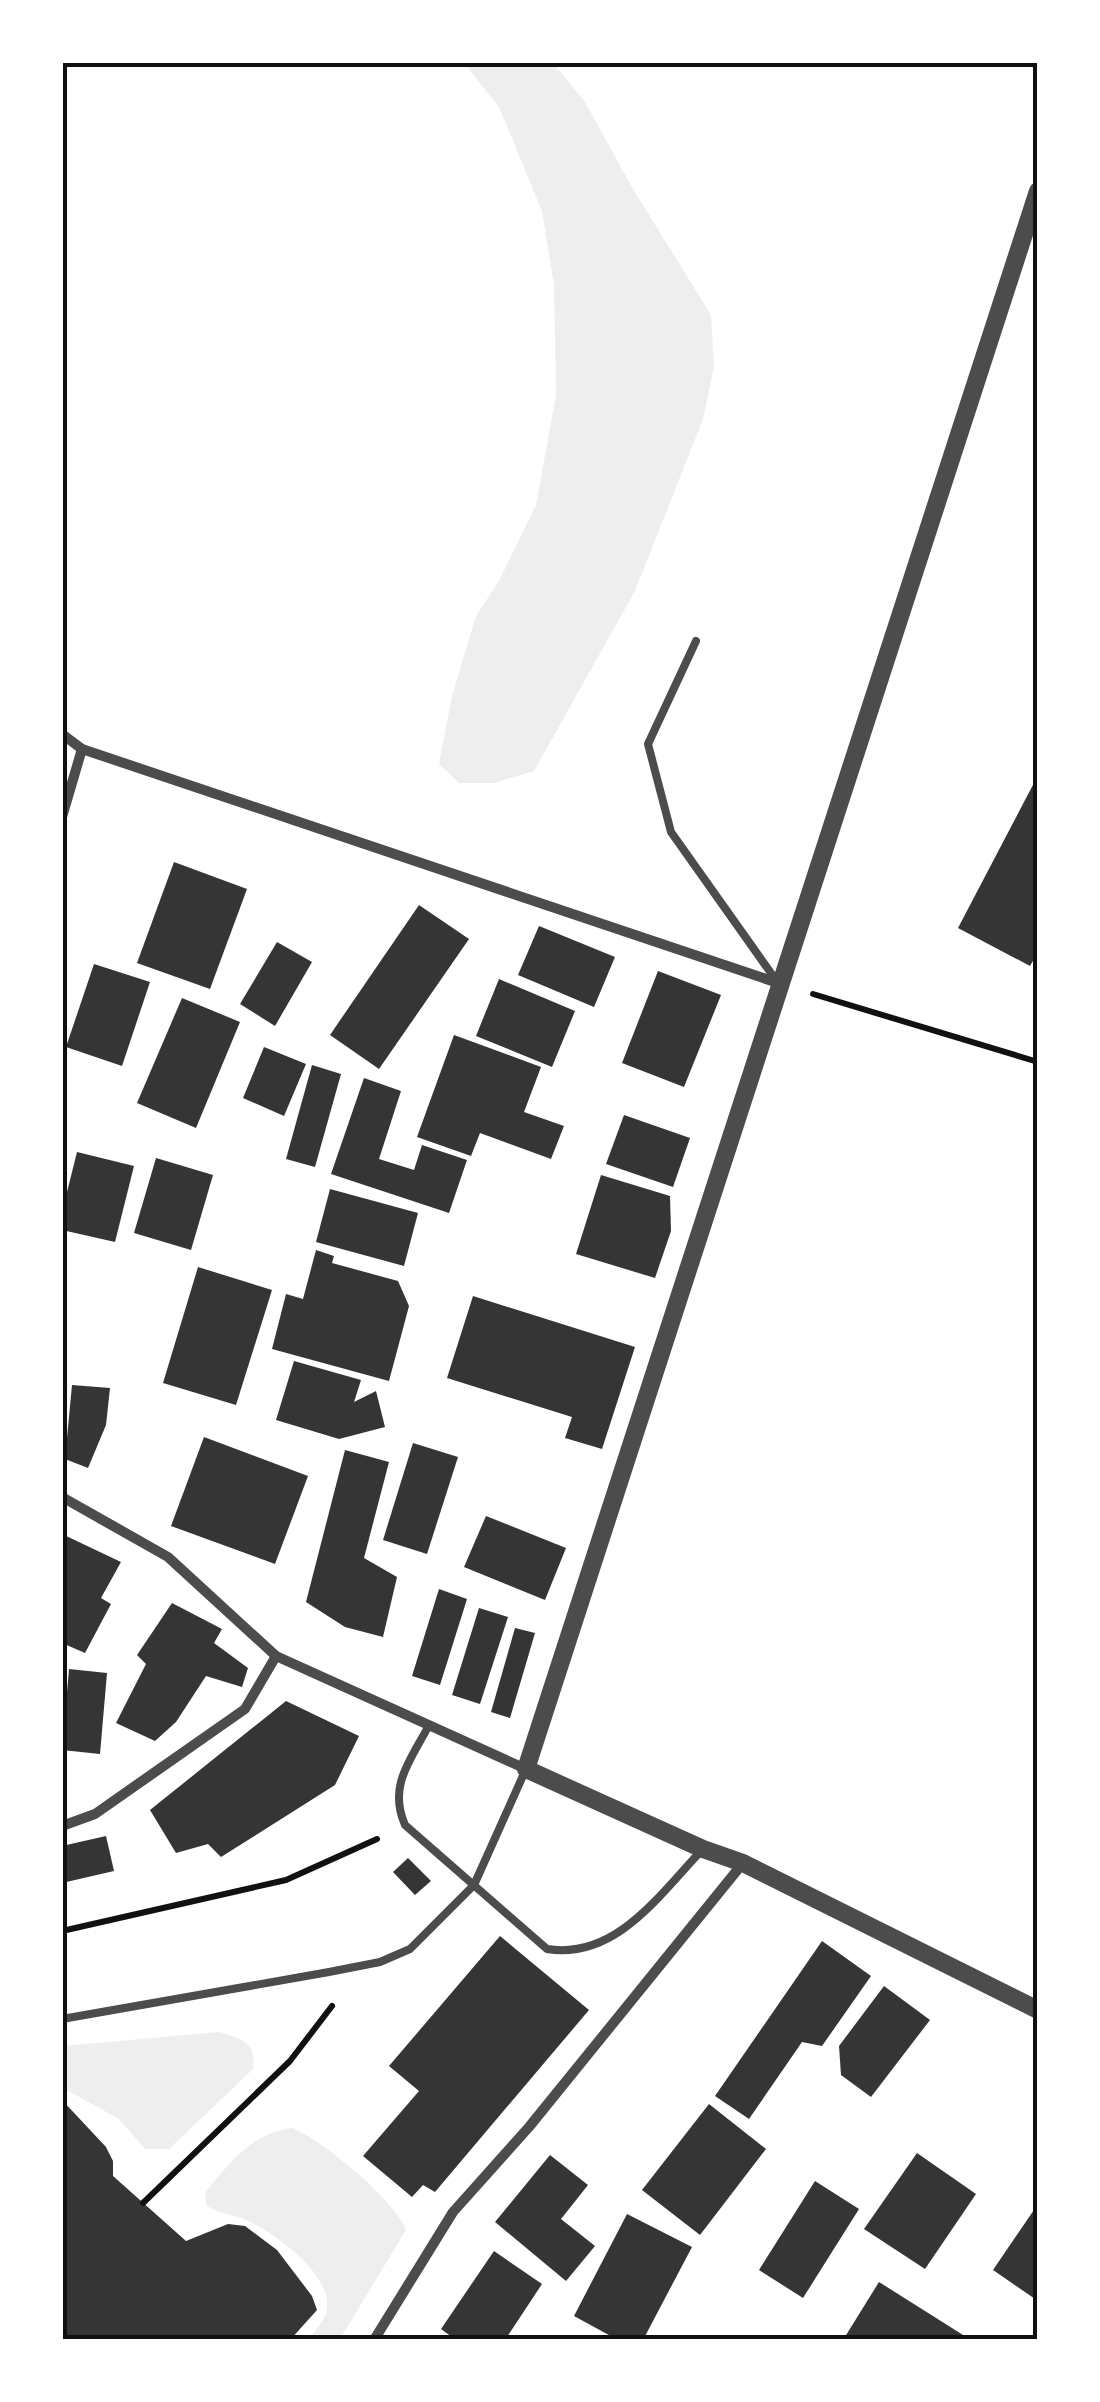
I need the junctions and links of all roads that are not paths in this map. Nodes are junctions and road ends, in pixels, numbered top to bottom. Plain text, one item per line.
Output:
1 (1038, 191) edge
2 (696, 642) dead end
3 (62, 734) edge
4 (82, 749) junction
5 (62, 817) edge
6 (778, 983) junction
7 (62, 1497) edge
8 (276, 1656) junction
9 (428, 1726) junction
10 (526, 1769) junction
11 (62, 1826) edge
12 (703, 1849) junction
13 (743, 1863) junction
14 (474, 1885) junction
15 (1038, 2010) edge
16 (62, 2018) edge
17 (374, 2340) edge

1 - 6 street
2 - 6 lane
3 - 4 street
4 - 5 street
4 - 6 street
6 - 10 street
7 - 8 street
8 - 9 street
8 - 11 street
9 - 10 street
9 - 14 lane
10 - 12 street
10 - 14 lane
12 - 13 street
12 - 14 lane
13 - 15 street
13 - 17 street
14 - 16 lane

